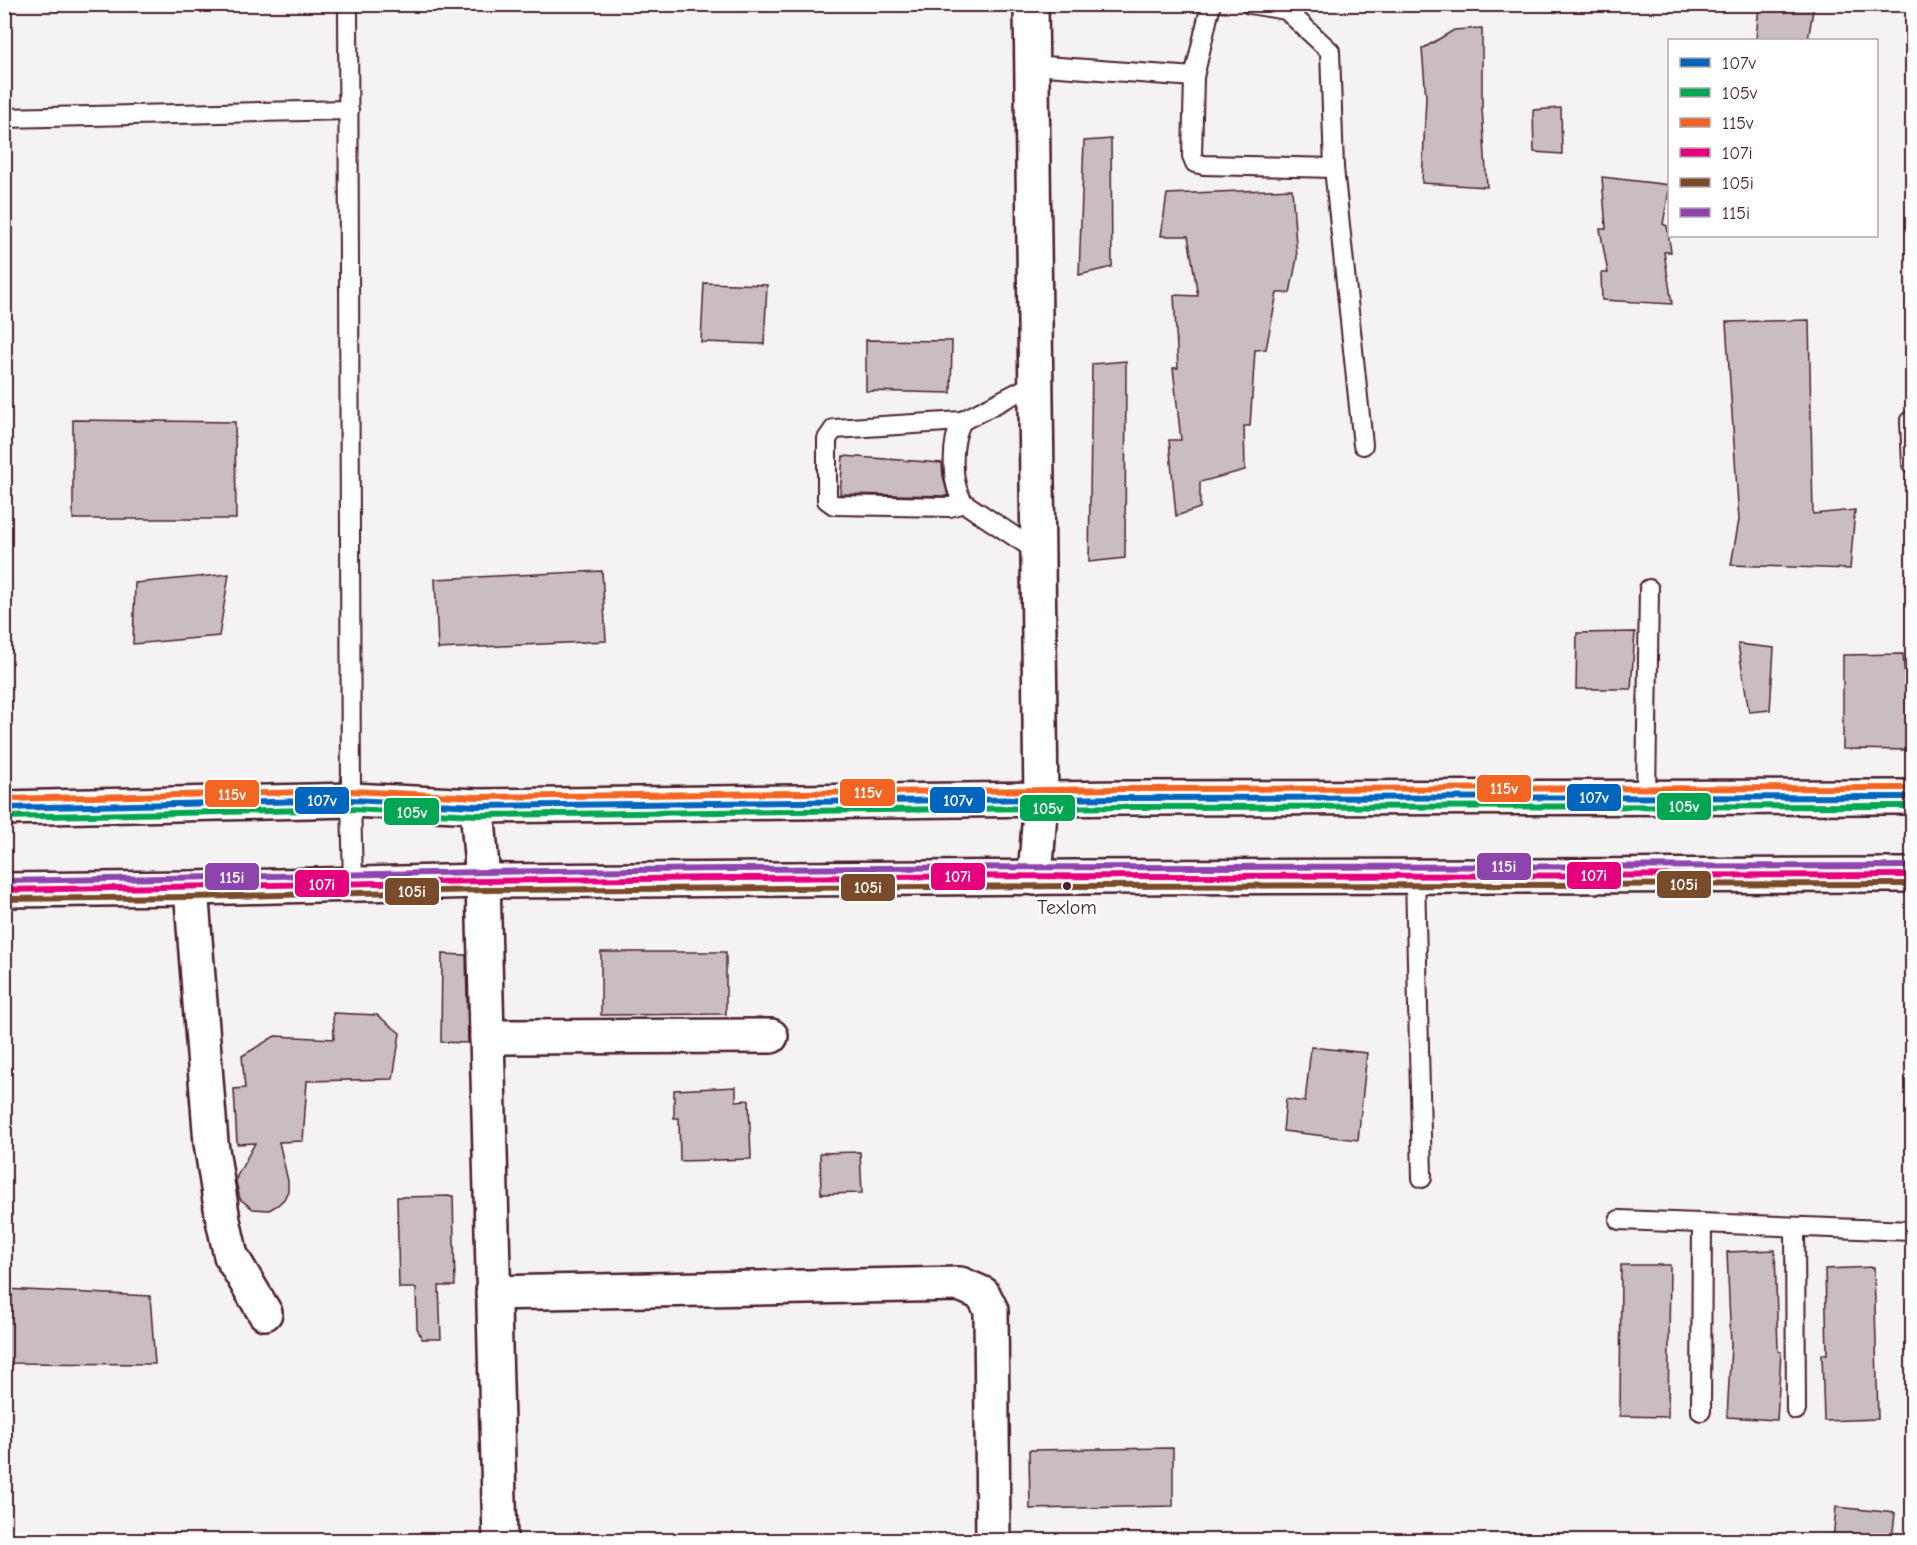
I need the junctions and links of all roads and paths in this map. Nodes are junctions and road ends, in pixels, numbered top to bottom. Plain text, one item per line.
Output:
1 (348, 4) edge
2 (1031, 4) edge
3 (1210, 4) edge
4 (1250, 4) edge
5 (1032, 65) junction
6 (1194, 77) junction
7 (349, 110) junction
8 (4, 118) edge
9 (1334, 168) junction
10 (1036, 383) junction
11 (962, 421) junction
12 (1910, 421) dead end
13 (1363, 445) dead end
14 (1912, 465) edge
15 (964, 503) junction
16 (1038, 552) junction
17 (1649, 589) dead end
18 (1912, 796) edge
19 (1646, 797) junction
20 (1041, 799) junction
21 (351, 800) junction
22 (477, 806) junction
23 (4, 808) edge
24 (1912, 875) edge
25 (1415, 876) junction
26 (1035, 878) junction
27 (483, 881) junction
28 (353, 884) junction
29 (191, 888) junction
30 (4, 890) edge
31 (771, 1036) dead end
32 (487, 1037) junction
33 (1422, 1178) dead end
34 (1619, 1220) dead end
35 (1702, 1223) junction
36 (1795, 1227) junction
37 (1912, 1231) edge
38 (493, 1293) junction
39 (265, 1313) dead end
40 (1796, 1410) dead end
41 (1701, 1411) dead end
42 (500, 1540) edge
43 (993, 1540) edge

1 - 7 lane
2 - 5 main road
3 - 6 lane
4 - 9 lane
5 - 6 lane
5 - 10 main road
6 - 9 lane
7 - 8 lane
7 - 21 lane
9 - 13 lane
10 - 11 lane
10 - 16 main road
11 - 15 lane
11 - 15 lane
12 - 14 lane
15 - 16 lane
16 - 20 main road
17 - 19 lane
18 - 19 main road
19 - 20 main road
20 - 22 main road
20 - 26 main road
21 - 22 main road
21 - 23 main road
21 - 28 lane
22 - 27 main road
24 - 25 main road
25 - 26 main road
25 - 33 lane
26 - 27 main road
27 - 28 main road
27 - 32 main road
28 - 29 main road
29 - 30 main road
29 - 39 main road
31 - 32 main road
32 - 38 main road
34 - 35 lane
35 - 36 lane
35 - 41 lane
36 - 37 lane
36 - 40 lane
38 - 42 main road
38 - 43 main road

